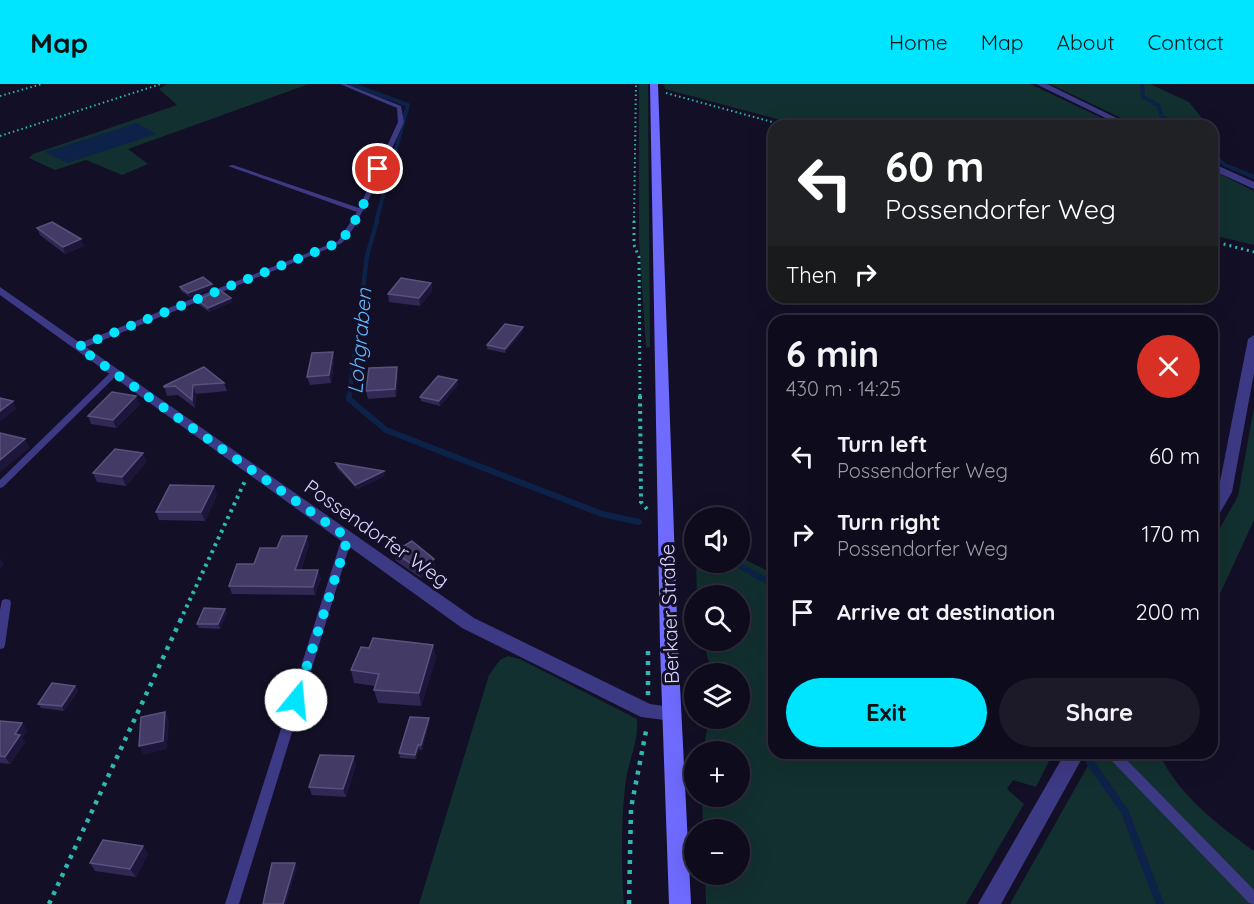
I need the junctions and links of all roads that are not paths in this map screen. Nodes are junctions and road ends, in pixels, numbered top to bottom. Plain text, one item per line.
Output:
1 (342, 84) edge
2 (1040, 84) edge
3 (654, 87) edge
4 (1116, 120) edge
5 (231, 166) dead end
6 (1218, 169) edge
7 (1254, 186) edge
8 (360, 211) junction
9 (0, 290) edge
10 (1254, 339) edge
11 (78, 347) junction
12 (115, 374) junction
13 (0, 485) edge
14 (1218, 504) edge
15 (348, 538) junction
16 (6, 603) dead end
17 (0, 645) edge
18 (672, 713) junction
19 (1072, 759) edge
20 (1118, 759) edge
21 (1254, 899) edge
22 (232, 904) edge
23 (680, 904) edge
24 (989, 904) edge

1 - 8 lane
2 - 4 street
3 - 18 main road, Berkaer Straße
5 - 8 lane
6 - 7 street
8 - 11 lane
9 - 11 street, Possendorfer Weg
10 - 14 street
11 - 12 street, Possendorfer Weg
12 - 13 lane
12 - 15 street, Possendorfer Weg
15 - 18 street, Possendorfer Weg
15 - 22 lane
16 - 17 lane
18 - 23 main road, Berkaer Straße
19 - 24 street
20 - 21 lane

